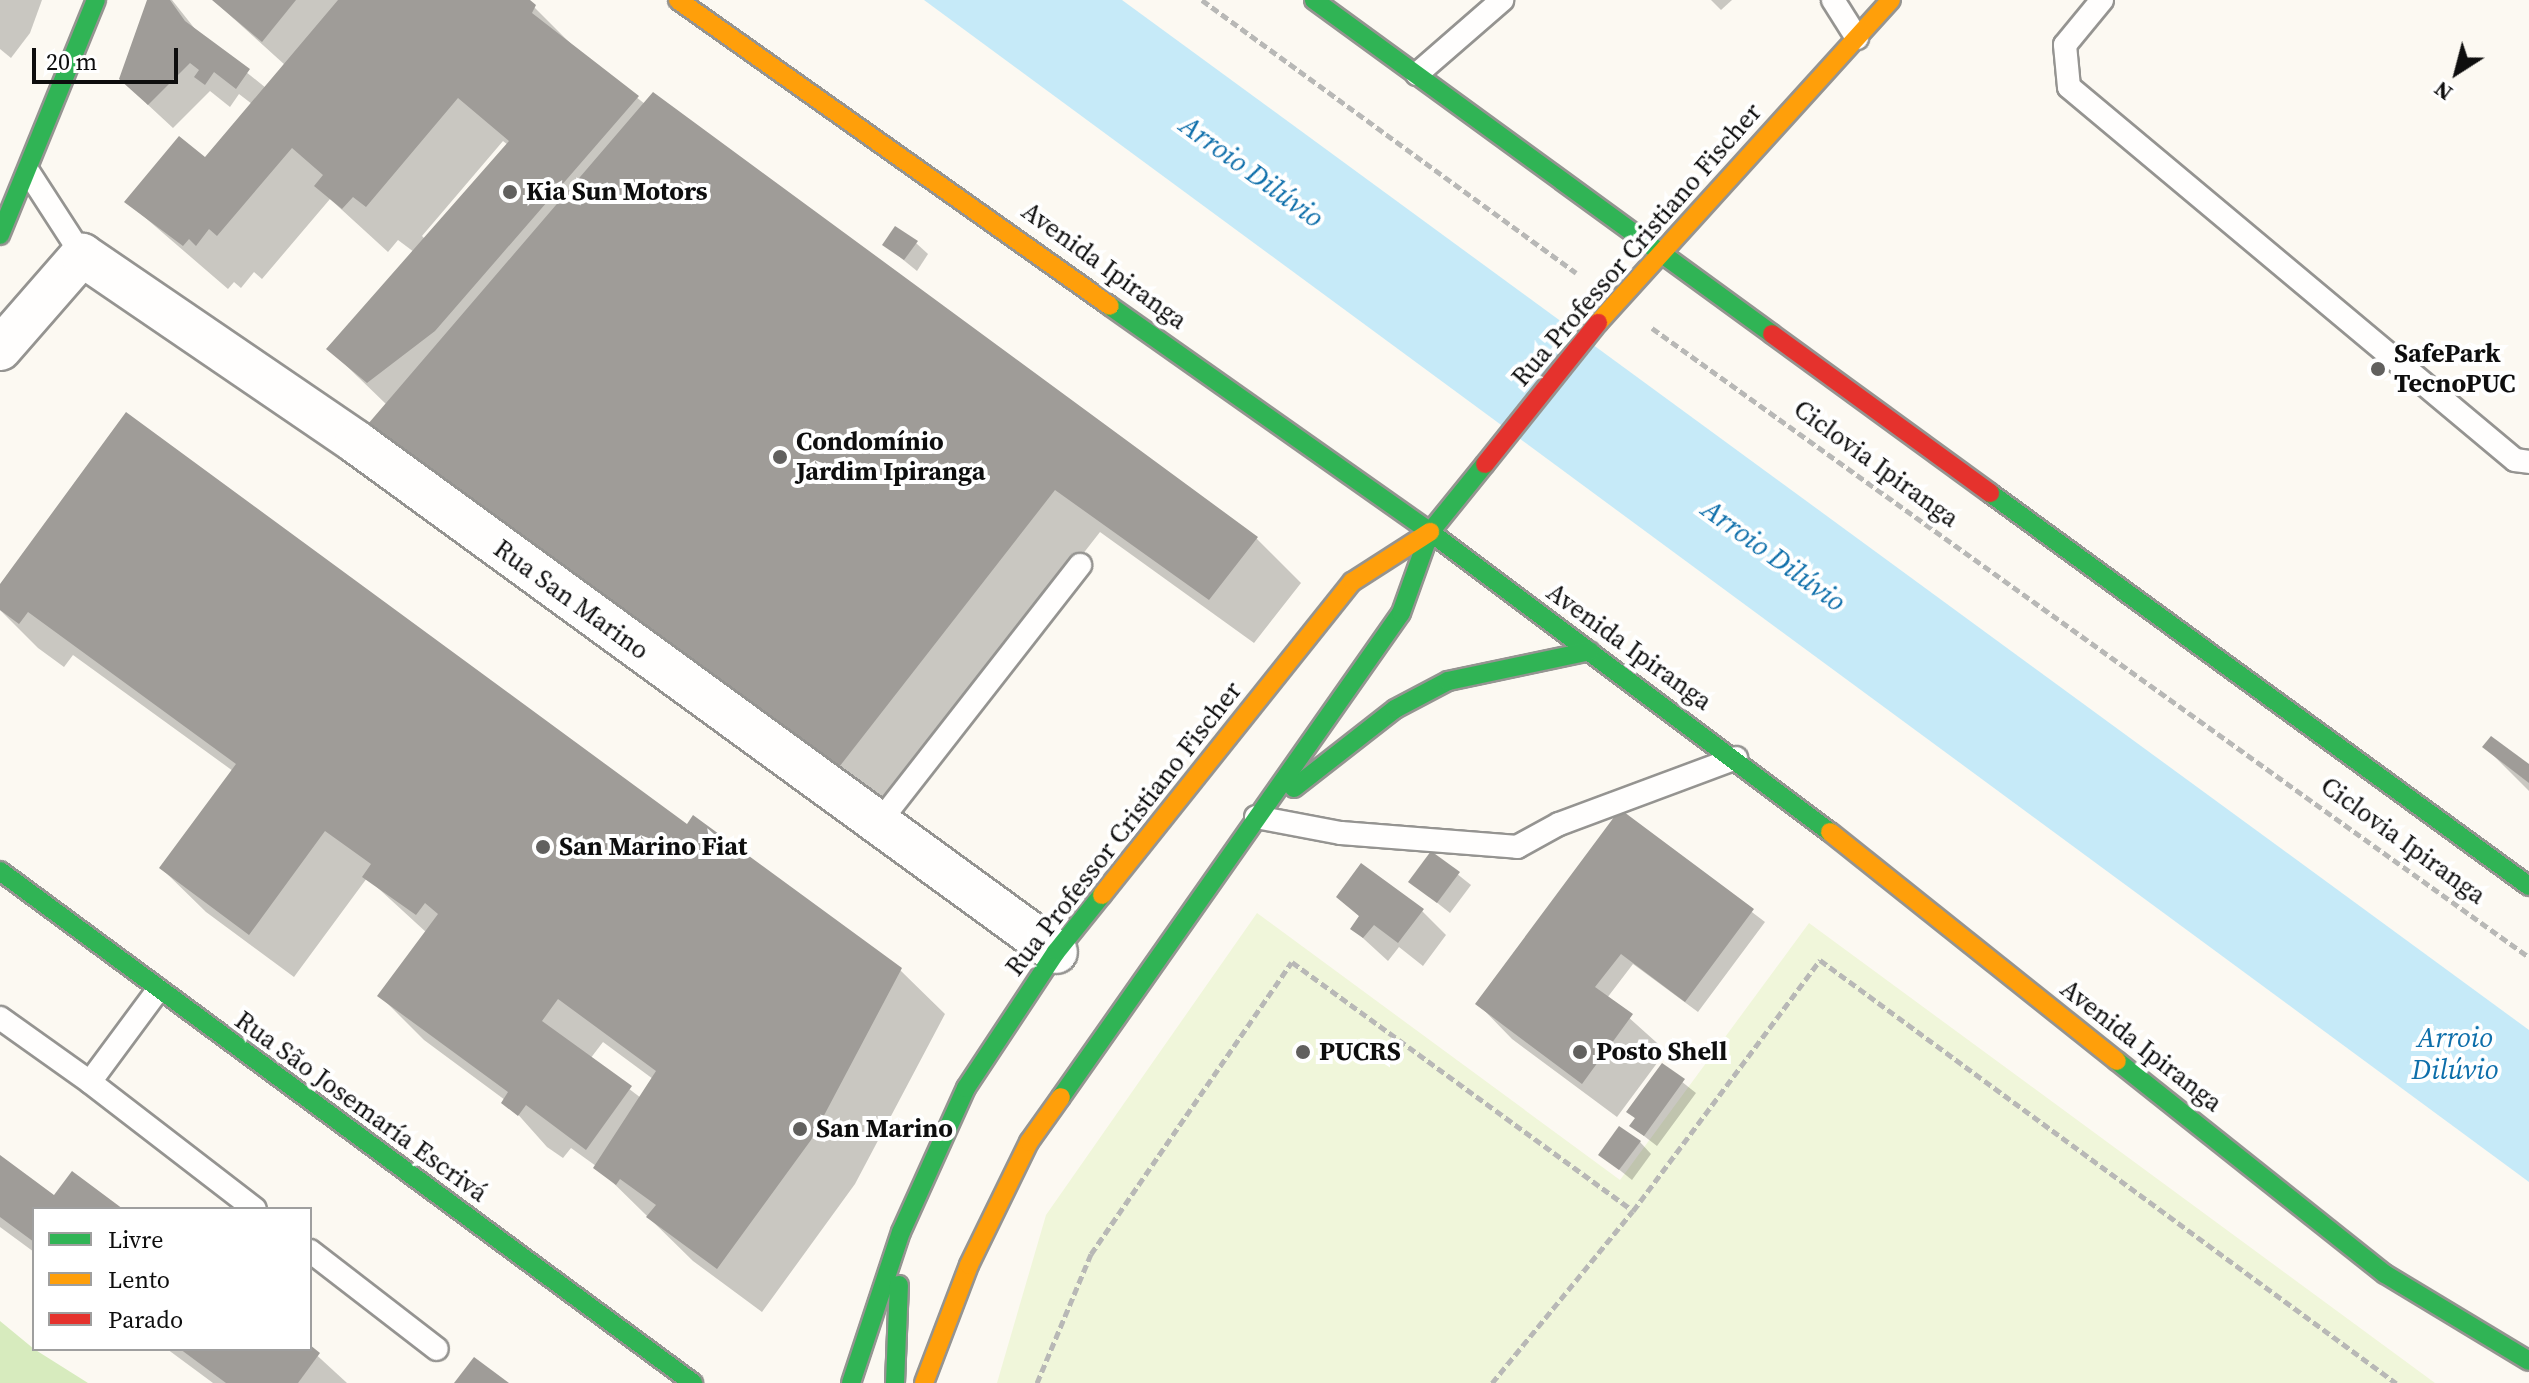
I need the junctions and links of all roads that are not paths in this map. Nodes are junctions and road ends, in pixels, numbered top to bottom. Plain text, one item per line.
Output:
1 (96, 0) edge
2 (678, 0) edge
3 (1314, 0) edge
4 (1502, 0) edge
5 (1833, 0) edge
6 (1891, 0) edge
7 (2102, 0) edge
8 (1857, 38) junction
9 (1417, 74) junction
10 (29, 173) junction
11 (0, 235) edge
12 (1658, 253) junction
13 (82, 255) junction
14 (0, 349) edge
15 (2529, 462) edge
16 (1430, 532) junction
17 (1080, 565) dead end
18 (1590, 651) junction
19 (1736, 758) junction
20 (1256, 817) junction
21 (877, 825) junction
22 (0, 871) edge
23 (2529, 886) edge
24 (1056, 952) junction
25 (158, 990) junction
26 (0, 1018) edge
27 (90, 1082) junction
28 (252, 1207) edge
29 (901, 1232) junction
30 (312, 1253) edge
31 (437, 1349) dead end
32 (2529, 1361) edge
33 (693, 1383) edge
34 (851, 1383) edge
35 (895, 1383) edge
36 (924, 1383) edge

1 - 10 main road
2 - 16 main road, Avenida Ipiranga
3 - 9 main road
4 - 9 lane
5 - 8 lane
6 - 8 main road, Rua Professor Cristiano Fischer
7 - 15 lane
8 - 12 main road, Rua Professor Cristiano Fischer
9 - 12 main road
10 - 11 main road
10 - 13 lane
12 - 16 main road, Rua Professor Cristiano Fischer
12 - 23 main road
13 - 14 street
13 - 21 street, Rua San Marino
16 - 18 main road, Avenida Ipiranga
16 - 20 main road, Rua Professor Cristiano Fischer
16 - 24 main road, Rua Professor Cristiano Fischer
17 - 21 lane
18 - 19 main road, Avenida Ipiranga
18 - 20 main road
19 - 20 lane
19 - 32 main road, Avenida Ipiranga
20 - 36 main road, Rua Professor Cristiano Fischer
21 - 24 street, Rua San Marino
22 - 25 main road, Rua São Josemaría Escrivá
24 - 29 main road, Rua Professor Cristiano Fischer
25 - 27 lane
25 - 33 main road, Rua São Josemaría Escrivá
26 - 27 lane
27 - 28 lane
29 - 34 main road, Rua Professor Cristiano Fischer
29 - 35 main road
30 - 31 lane

